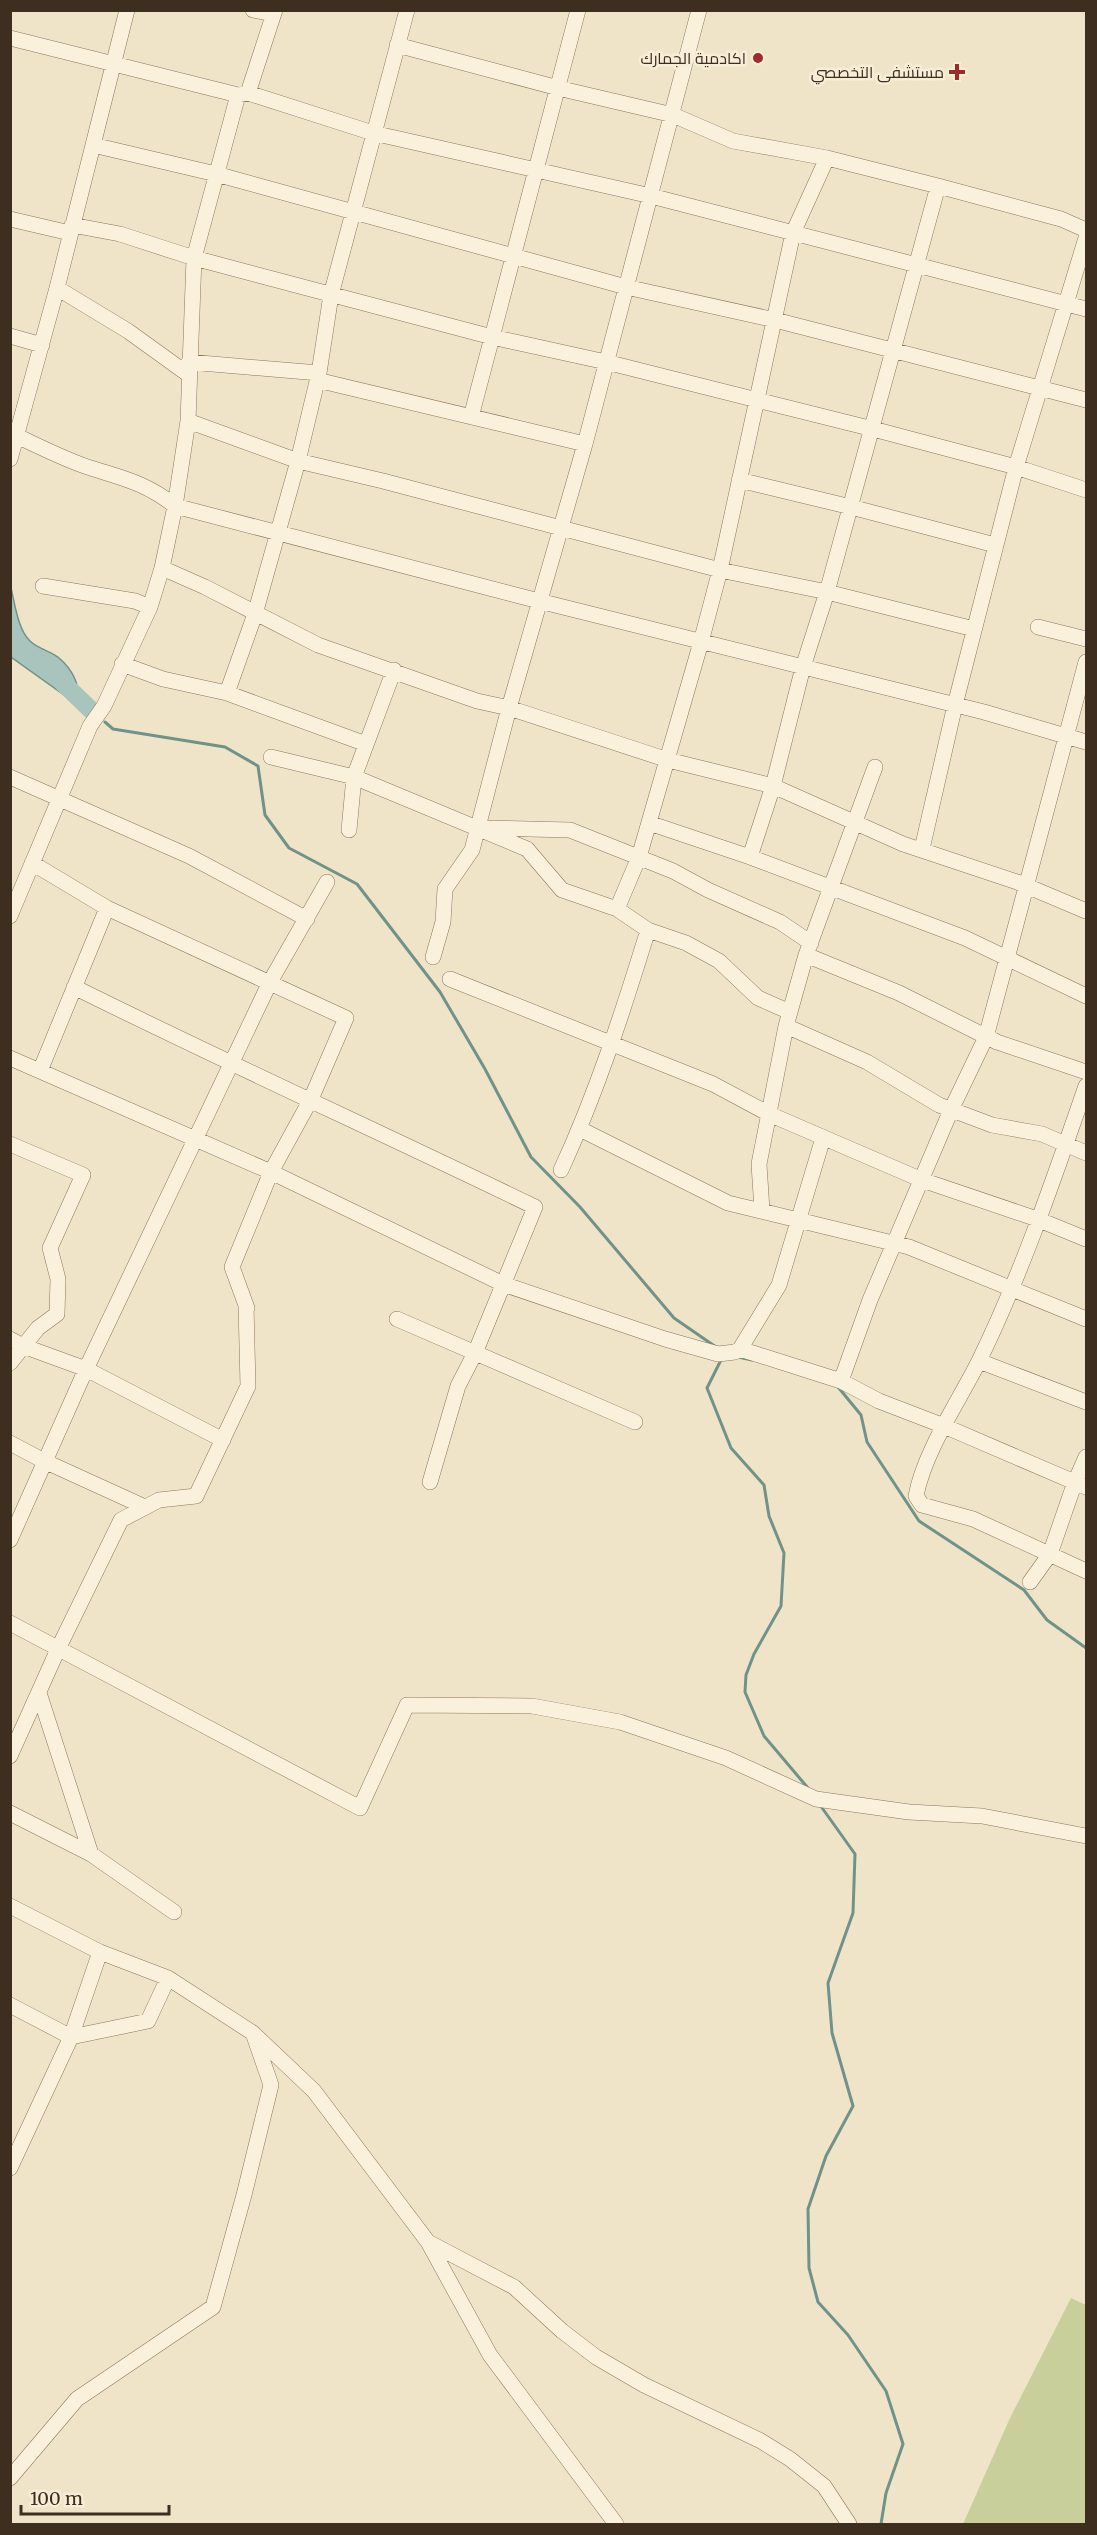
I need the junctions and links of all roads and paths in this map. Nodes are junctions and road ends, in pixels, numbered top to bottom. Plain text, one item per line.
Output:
1 (127, 10) edge
2 (253, 10) edge
3 (407, 10) edge
4 (578, 10) edge
5 (699, 10) edge
6 (274, 12) edge
7 (10, 38) edge
8 (397, 45) junction
9 (114, 62) junction
10 (556, 87) junction
11 (243, 94) junction
12 (672, 115) junction
13 (373, 133) junction
14 (93, 145) junction
15 (827, 158) junction
16 (536, 168) junction
17 (216, 174) junction
18 (938, 186) junction
19 (651, 196) junction
20 (354, 213) junction
21 (10, 219) edge
22 (71, 229) junction
23 (1086, 230) edge
24 (793, 233) junction
25 (1086, 238) edge
26 (513, 255) junction
27 (194, 258) junction
28 (918, 264) junction
29 (626, 287) junction
30 (57, 288) junction
31 (331, 295) junction
32 (1066, 304) junction
33 (1086, 309) edge
34 (775, 320) junction
35 (10, 336) edge
36 (492, 338) junction
37 (42, 345) junction
38 (894, 351) junction
39 (606, 362) junction
40 (189, 368) junction
41 (318, 377) junction
42 (1041, 388) junction
43 (756, 399) junction
44 (1086, 400) edge
45 (16, 417) edge
46 (471, 417) junction
47 (188, 421) junction
48 (873, 429) junction
49 (17, 436) junction
50 (585, 444) junction
51 (10, 459) edge
52 (297, 461) junction
53 (1016, 467) junction
54 (739, 480) junction
55 (1086, 490) edge
56 (176, 506) junction
57 (851, 507) junction
58 (560, 529) junction
59 (276, 533) junction
60 (995, 545) junction
61 (162, 568) junction
62 (720, 570) junction
63 (44, 586) dead end
64 (827, 592) junction
65 (539, 602) junction
66 (150, 607) junction
67 (255, 614) junction
68 (1038, 627) dead end
69 (974, 629) junction
70 (1086, 639) edge
71 (702, 642) junction
72 (1086, 662) edge
73 (122, 664) junction
74 (803, 667) junction
75 (394, 670) junction
76 (227, 693) junction
77 (955, 705) junction
78 (509, 708) junction
79 (1066, 736) junction
80 (1086, 742) edge
81 (366, 744) junction
82 (271, 757) dead end
83 (668, 760) junction
84 (875, 767) dead end
85 (10, 777) edge
86 (354, 777) junction
87 (773, 786) junction
88 (58, 797) junction
89 (854, 823) junction
90 (649, 824) junction
91 (476, 827) junction
92 (348, 830) dead end
93 (922, 849) junction
94 (639, 857) junction
95 (750, 857) junction
96 (32, 863) junction
97 (327, 882) dead end
98 (1025, 886) junction
99 (831, 887) junction
100 (107, 908) junction
101 (617, 909) junction
102 (1086, 911) edge
103 (10, 916) edge
104 (307, 919) junction
105 (648, 930) junction
106 (809, 949) junction
107 (433, 957) dead end
108 (1008, 958) junction
109 (450, 979) dead end
110 (270, 982) junction
111 (74, 987) junction
112 (1086, 996) edge
113 (788, 1019) junction
114 (986, 1037) junction
115 (613, 1043) junction
116 (10, 1058) edge
117 (231, 1065) junction
118 (40, 1071) junction
119 (1086, 1072) edge
120 (1086, 1086) edge
121 (312, 1099) junction
122 (951, 1110) junction
123 (769, 1114) junction
124 (580, 1129) junction
125 (195, 1138) junction
126 (823, 1138) junction
127 (1066, 1144) junction
128 (10, 1146) edge
129 (1086, 1153) edge
130 (561, 1170) dead end
131 (271, 1172) junction
132 (922, 1180) junction
133 (762, 1210) junction
134 (799, 1218) junction
135 (1037, 1219) junction
136 (1086, 1239) edge
137 (896, 1243) junction
138 (503, 1284) junction
139 (1010, 1289) junction
140 (397, 1318) dead end
141 (1086, 1319) edge
142 (17, 1342) edge
143 (741, 1348) junction
144 (475, 1353) junction
145 (979, 1361) junction
146 (10, 1363) edge
147 (86, 1370) junction
148 (841, 1381) junction
149 (1086, 1402) edge
150 (635, 1422) dead end
151 (944, 1426) junction
152 (223, 1440) junction
153 (10, 1443) edge
154 (1086, 1457) edge
155 (44, 1461) junction
156 (430, 1482) dead end
157 (1081, 1485) edge
158 (145, 1507) junction
159 (10, 1540) edge
160 (1050, 1554) junction
161 (1086, 1571) edge
162 (1030, 1582) dead end
163 (10, 1623) edge
164 (59, 1647) junction
165 (39, 1693) junction
166 (10, 1756) edge
167 (10, 1813) edge
168 (1086, 1836) edge
169 (92, 1854) junction
170 (10, 1906) edge
171 (174, 1912) dead end
172 (100, 1952) junction
173 (168, 1978) junction
174 (10, 2005) edge
175 (253, 2033) junction
176 (71, 2037) junction
177 (10, 2168) edge
178 (428, 2242) junction
179 (10, 2478) edge
180 (616, 2524) edge
181 (849, 2524) edge

1 - 9 street
2 - 6 street
3 - 8 street
4 - 10 street
5 - 12 street
6 - 11 street
7 - 9 street
8 - 10 street
8 - 13 street
9 - 11 street
9 - 14 street
10 - 12 street
10 - 16 street
11 - 13 street
11 - 17 street
12 - 15 street
12 - 19 street
13 - 16 street
13 - 20 street
14 - 17 street
14 - 22 street
15 - 18 street
15 - 24 street
16 - 19 street
16 - 26 street
17 - 20 street
17 - 27 street
18 - 23 street
18 - 28 street
19 - 24 street
19 - 29 street
20 - 26 street
20 - 31 street
21 - 22 street
22 - 27 street
22 - 30 street
24 - 28 street
24 - 34 street
25 - 32 street
26 - 29 street
26 - 36 street
27 - 31 street
27 - 40 street
28 - 32 street
28 - 38 street
29 - 34 street
29 - 39 street
30 - 37 street
30 - 40 street
31 - 36 street
31 - 41 street
32 - 33 street
32 - 42 street
34 - 38 street
34 - 43 street
35 - 37 street
36 - 39 street
36 - 46 street
37 - 45 street
38 - 42 street
38 - 48 street
39 - 43 street
39 - 50 street
40 - 41 street
40 - 47 street
41 - 46 street
41 - 52 street
42 - 44 street
42 - 53 street
43 - 48 street
43 - 54 street
45 - 49 street
46 - 50 street
47 - 52 street
47 - 56 street
48 - 53 street
48 - 57 street
49 - 51 street
49 - 56 street
50 - 58 street
52 - 58 street
52 - 59 street
53 - 55 street
53 - 60 street
54 - 57 street
54 - 62 street
56 - 59 street
56 - 61 street
57 - 60 street
57 - 64 street
58 - 62 street
58 - 65 street
59 - 65 street
59 - 67 street
60 - 69 street
61 - 66 street
61 - 67 street
62 - 64 street
62 - 71 street
63 - 66 street
64 - 69 street
64 - 74 street
65 - 71 street
65 - 78 street
66 - 73 street
67 - 75 street
67 - 76 street
68 - 70 street
69 - 77 street
71 - 74 street
71 - 83 street
72 - 79 street
73 - 76 street
73 - 88 street
74 - 77 street
74 - 87 street
75 - 78 street
75 - 81 street
76 - 81 street
77 - 79 street
77 - 93 street
78 - 83 street
78 - 91 street
79 - 80 street
79 - 98 street
81 - 86 street
82 - 86 street
83 - 87 street
83 - 90 street
84 - 89 street
85 - 88 street
86 - 91 street
86 - 92 street
87 - 89 street
87 - 95 street
88 - 96 street
88 - 104 street
89 - 93 street
89 - 99 street
90 - 94 street
90 - 95 street
91 - 94 street
91 - 101 street
91 - 107 street
93 - 98 street
94 - 101 street
94 - 106 street
95 - 99 street
96 - 100 street
96 - 103 street
97 - 104 street
98 - 102 street
98 - 108 street
99 - 106 street
99 - 108 street
100 - 110 street
100 - 111 street
101 - 105 street
104 - 110 street
105 - 113 street
105 - 115 street
106 - 113 street
106 - 114 street
108 - 112 street
108 - 114 street
109 - 115 street
110 - 117 street
110 - 121 street
111 - 117 street
111 - 118 street
113 - 122 street
113 - 123 street
114 - 119 street
114 - 122 street
115 - 123 street
115 - 124 street
116 - 118 street
117 - 121 street
117 - 125 street
118 - 125 street
120 - 127 street
121 - 131 street
121 - 138 street
122 - 127 street
122 - 132 street
123 - 126 street
123 - 133 street
124 - 130 street
124 - 133 street
125 - 131 street
125 - 147 street
126 - 132 street
126 - 134 street
127 - 129 street
127 - 135 street
128 - 142 street
131 - 138 street
131 - 152 street
132 - 135 street
132 - 137 street
133 - 134 street
134 - 137 street
134 - 143 street
135 - 136 street
135 - 139 street
137 - 139 street
137 - 148 street
138 - 143 street
138 - 144 street
139 - 141 street
139 - 145 street
140 - 144 street
142 - 146 street
142 - 147 street
143 - 148 street
144 - 150 street
144 - 156 street
145 - 149 street
145 - 151 street
147 - 152 street
147 - 155 street
148 - 151 street
151 - 157 street
151 - 160 street
152 - 158 street
153 - 155 street
154 - 157 street
155 - 158 street
155 - 159 street
157 - 160 street
158 - 164 street
160 - 161 street
160 - 162 street
163 - 164 street
164 - 165 street
164 - 168 street
165 - 166 street
165 - 169 street
167 - 169 street
169 - 171 street
170 - 172 street
172 - 173 street
172 - 176 street
173 - 175 street
173 - 176 street
174 - 176 street
175 - 178 street
175 - 179 street
176 - 177 street
178 - 180 street
178 - 181 street

